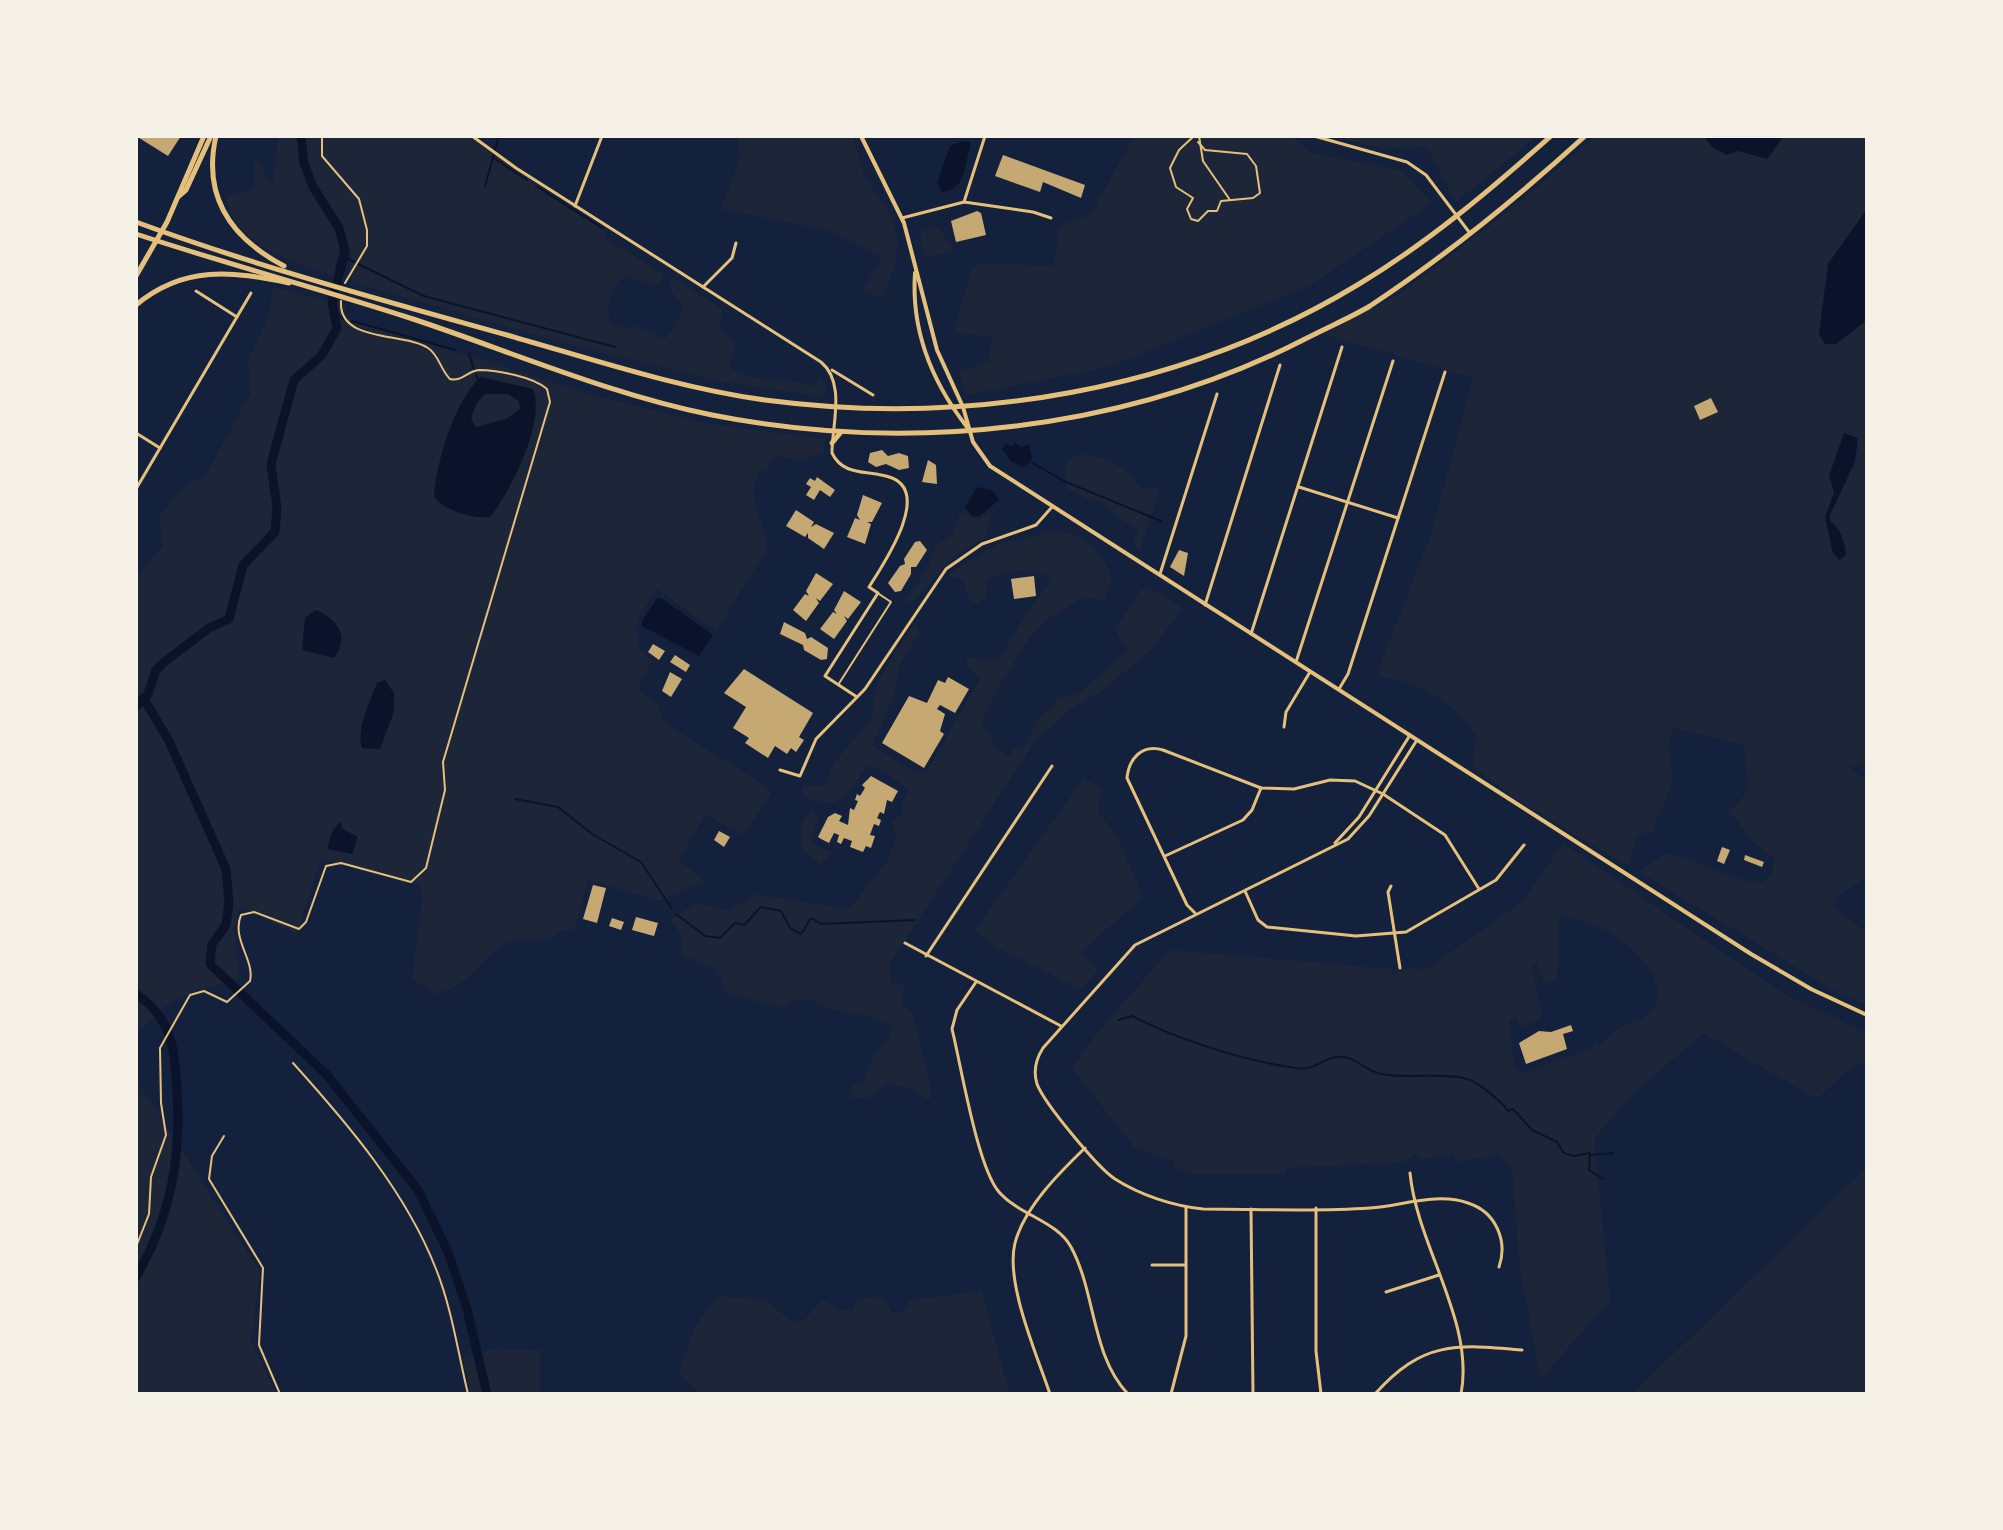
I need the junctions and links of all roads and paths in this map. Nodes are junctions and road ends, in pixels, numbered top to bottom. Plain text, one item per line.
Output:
1 (204, 136) edge
2 (214, 136) edge
3 (322, 136) edge
4 (472, 136) edge
5 (602, 136) edge
6 (861, 136) edge
7 (985, 136) edge
8 (1196, 136) edge
9 (1314, 136) edge
10 (1551, 136) edge
11 (1585, 136) edge
12 (1198, 142) junction
13 (178, 197) junction
14 (1231, 200) junction
15 (964, 202) junction
16 (575, 206) junction
17 (1457, 217) junction
18 (902, 218) junction
19 (1051, 218) dead end
20 (136, 222) edge
21 (136, 235) edge
22 (1471, 235) junction
23 (736, 243) dead end
24 (916, 266) junction
25 (353, 269) dead end
26 (295, 272) junction
27 (136, 276) edge
28 (703, 287) junction
29 (321, 289) junction
30 (196, 291) dead end
31 (251, 293) dead end
32 (136, 305) edge
33 (339, 305) dead end
34 (237, 317) junction
35 (1342, 347) dead end
36 (1393, 361) dead end
37 (1280, 365) dead end
38 (827, 367) junction
39 (1445, 372) dead end
40 (1217, 394) dead end
41 (873, 395) dead end
42 (835, 406) junction
43 (963, 407) junction
44 (952, 408) junction
45 (968, 430) junction
46 (832, 431) junction
47 (843, 432) junction
48 (136, 433) edge
49 (832, 443) junction
50 (160, 448) junction
51 (1298, 487) junction
52 (136, 489) edge
53 (1347, 502) junction
54 (1052, 507) junction
55 (1398, 518) junction
56 (1159, 576) junction
57 (878, 593) junction
58 (1205, 605) junction
59 (1251, 634) junction
60 (1296, 662) junction
61 (1310, 672) junction
62 (838, 685) junction
63 (1339, 689) junction
64 (857, 697) junction
65 (1284, 727) dead end
66 (1410, 734) junction
67 (1417, 739) junction
68 (1052, 766) dead end
69 (780, 770) dead end
70 (1261, 788) junction
71 (1376, 790) junction
72 (1383, 794) junction
73 (1524, 845) dead end
74 (1333, 846) junction
75 (1165, 856) junction
76 (1391, 886) dead end
77 (1479, 889) junction
78 (1245, 890) junction
79 (1195, 913) junction
80 (1394, 935) junction
81 (905, 943) dead end
82 (926, 956) junction
83 (1400, 968) dead end
84 (976, 982) junction
85 (1867, 1015) edge
86 (1061, 1026) junction
87 (293, 1063) dead end
88 (224, 1136) dead end
89 (1085, 1148) junction
90 (1410, 1173) dead end
91 (1413, 1203) junction
92 (1186, 1207) junction
93 (1316, 1208) junction
94 (1251, 1209) junction
95 (1029, 1215) junction
96 (136, 1247) edge
97 (1152, 1265) dead end
98 (1185, 1265) junction
99 (1499, 1267) dead end
100 (1439, 1275) junction
101 (1386, 1292) dead end
102 (1462, 1345) junction
103 (1522, 1350) dead end
104 (280, 1394) edge
105 (468, 1394) edge
106 (1050, 1394) edge
107 (1128, 1394) edge
108 (1171, 1394) edge
109 (1253, 1394) edge
110 (1321, 1394) edge
111 (1375, 1394) edge
112 (1461, 1394) edge

1 - 13 main road
2 - 13 main road
2 - 26 main road
3 - 25 path
4 - 16 street
5 - 16 street
6 - 18 street
7 - 15 street
8 - 12 path
8 - 14 path
9 - 17 street
10 - 17 main road
11 - 22 main road
12 - 14 path
12 - 14 path
13 - 27 main road
15 - 18 street
15 - 19 street
16 - 28 street
17 - 22 street
17 - 43 main road
18 - 24 street
20 - 26 main road
21 - 29 main road
22 - 45 main road
23 - 28 street
24 - 43 street
24 - 44 street
26 - 42 main road
28 - 38 street
29 - 32 main road
29 - 46 main road
30 - 34 street
31 - 34 street
33 - 96 path
34 - 50 street
35 - 51 street
36 - 53 street
37 - 58 street
38 - 41 street
38 - 42 street
39 - 55 street
40 - 56 street
42 - 44 main road
42 - 46 street
43 - 44 main road
43 - 45 street
44 - 45 street
45 - 47 main road
45 - 54 street
46 - 47 main road
46 - 49 street
47 - 49 main road
48 - 50 street
49 - 57 street
50 - 52 street
51 - 53 street
51 - 59 street
53 - 55 street
53 - 60 street
54 - 56 street
54 - 64 street
55 - 63 street
56 - 58 street
57 - 62 street
57 - 62 lane
58 - 59 street
59 - 60 street
60 - 61 street
61 - 63 street
61 - 65 street
62 - 64 street
63 - 66 street
64 - 69 street
66 - 67 street
66 - 71 street
67 - 72 street
67 - 85 street
68 - 82 street
70 - 71 street
70 - 75 street
70 - 75 street
71 - 72 street
71 - 74 street
72 - 74 street
72 - 77 street
73 - 77 street
74 - 78 street
75 - 79 street
76 - 80 street
77 - 80 street
78 - 79 street
78 - 80 street
79 - 86 street
80 - 83 street
81 - 82 street
82 - 84 street
84 - 86 street
84 - 95 street
86 - 89 street
87 - 105 lane
88 - 104 lane
89 - 92 street
89 - 95 street
90 - 91 street
91 - 93 street
91 - 99 street
91 - 100 street
92 - 94 street
92 - 98 street
93 - 94 street
93 - 110 street
94 - 109 street
95 - 106 street
95 - 107 street
97 - 98 street
98 - 108 street
100 - 101 street
100 - 102 street
102 - 103 street
102 - 111 street
102 - 112 street

